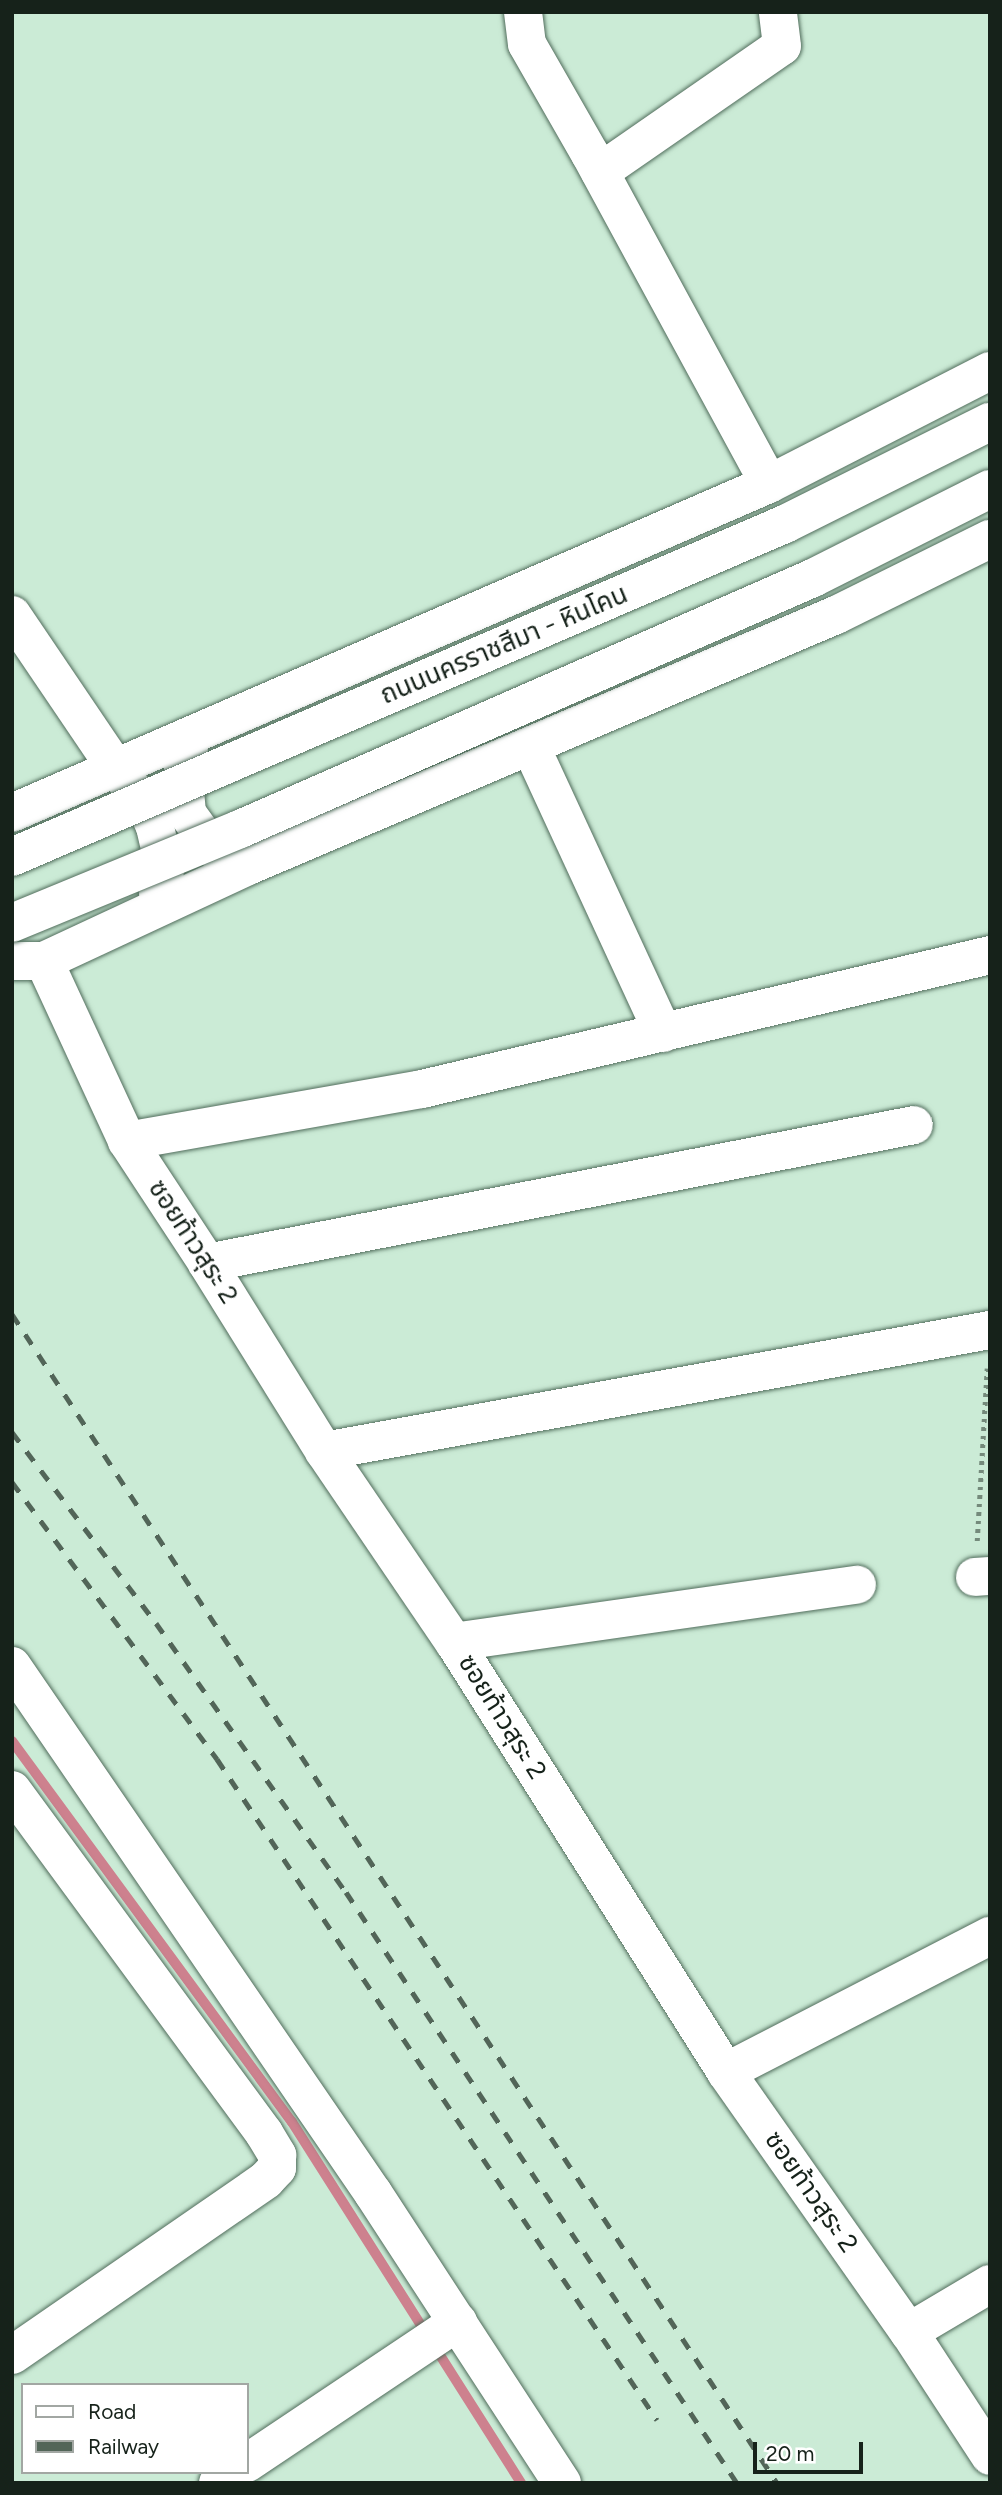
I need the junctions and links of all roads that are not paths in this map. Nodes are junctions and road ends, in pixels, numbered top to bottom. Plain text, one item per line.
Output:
1 (523, 12) edge
2 (778, 12) edge
3 (600, 172) junction
4 (990, 371) edge
5 (990, 422) edge
6 (769, 484) junction
7 (990, 489) edge
8 (990, 539) edge
9 (12, 615) edge
10 (194, 736) junction
11 (531, 747) junction
12 (117, 770) junction
13 (12, 813) edge
14 (12, 857) edge
15 (248, 866) junction
16 (153, 912) junction
17 (12, 923) edge
18 (990, 955) edge
19 (28, 961) edge
20 (663, 1033) junction
21 (914, 1125) dead end
22 (127, 1141) junction
23 (207, 1263) junction
24 (989, 1344) edge
25 (324, 1451) junction
26 (857, 1585) dead end
27 (454, 1642) junction
28 (12, 1665) edge
29 (12, 1790) edge
30 (990, 1936) edge
31 (726, 2072) junction
32 (990, 2284) edge
33 (442, 2332) junction
34 (909, 2332) junction
35 (12, 2356) edge
36 (990, 2456) edge
37 (248, 2462) edge
38 (562, 2483) edge

1 - 3 street
2 - 3 street
3 - 6 street
4 - 6 street
5 - 14 street, ถนนนครราชสีมา - หินโคน, bridge
6 - 10 street
7 - 17 street, bridge
8 - 11 street
9 - 12 street
10 - 12 street
10 - 15 street
11 - 15 street
11 - 20 street
12 - 13 street
12 - 16 street
15 - 16 street
16 - 19 street
18 - 20 street
19 - 22 street, ซอยท้าวสุระ 2
20 - 22 street
21 - 23 street
22 - 23 street, ซอยท้าวสุระ 2
23 - 25 street, ซอยท้าวสุระ 2
24 - 25 street
25 - 27 street, ซอยท้าวสุระ 2
26 - 27 street
27 - 31 street, ซอยท้าวสุระ 2
28 - 33 street
29 - 35 street
30 - 31 street
31 - 34 street, ซอยท้าวสุระ 2
32 - 34 street
33 - 37 street
33 - 38 street
34 - 36 street, ซอยท้าวสุระ 2

